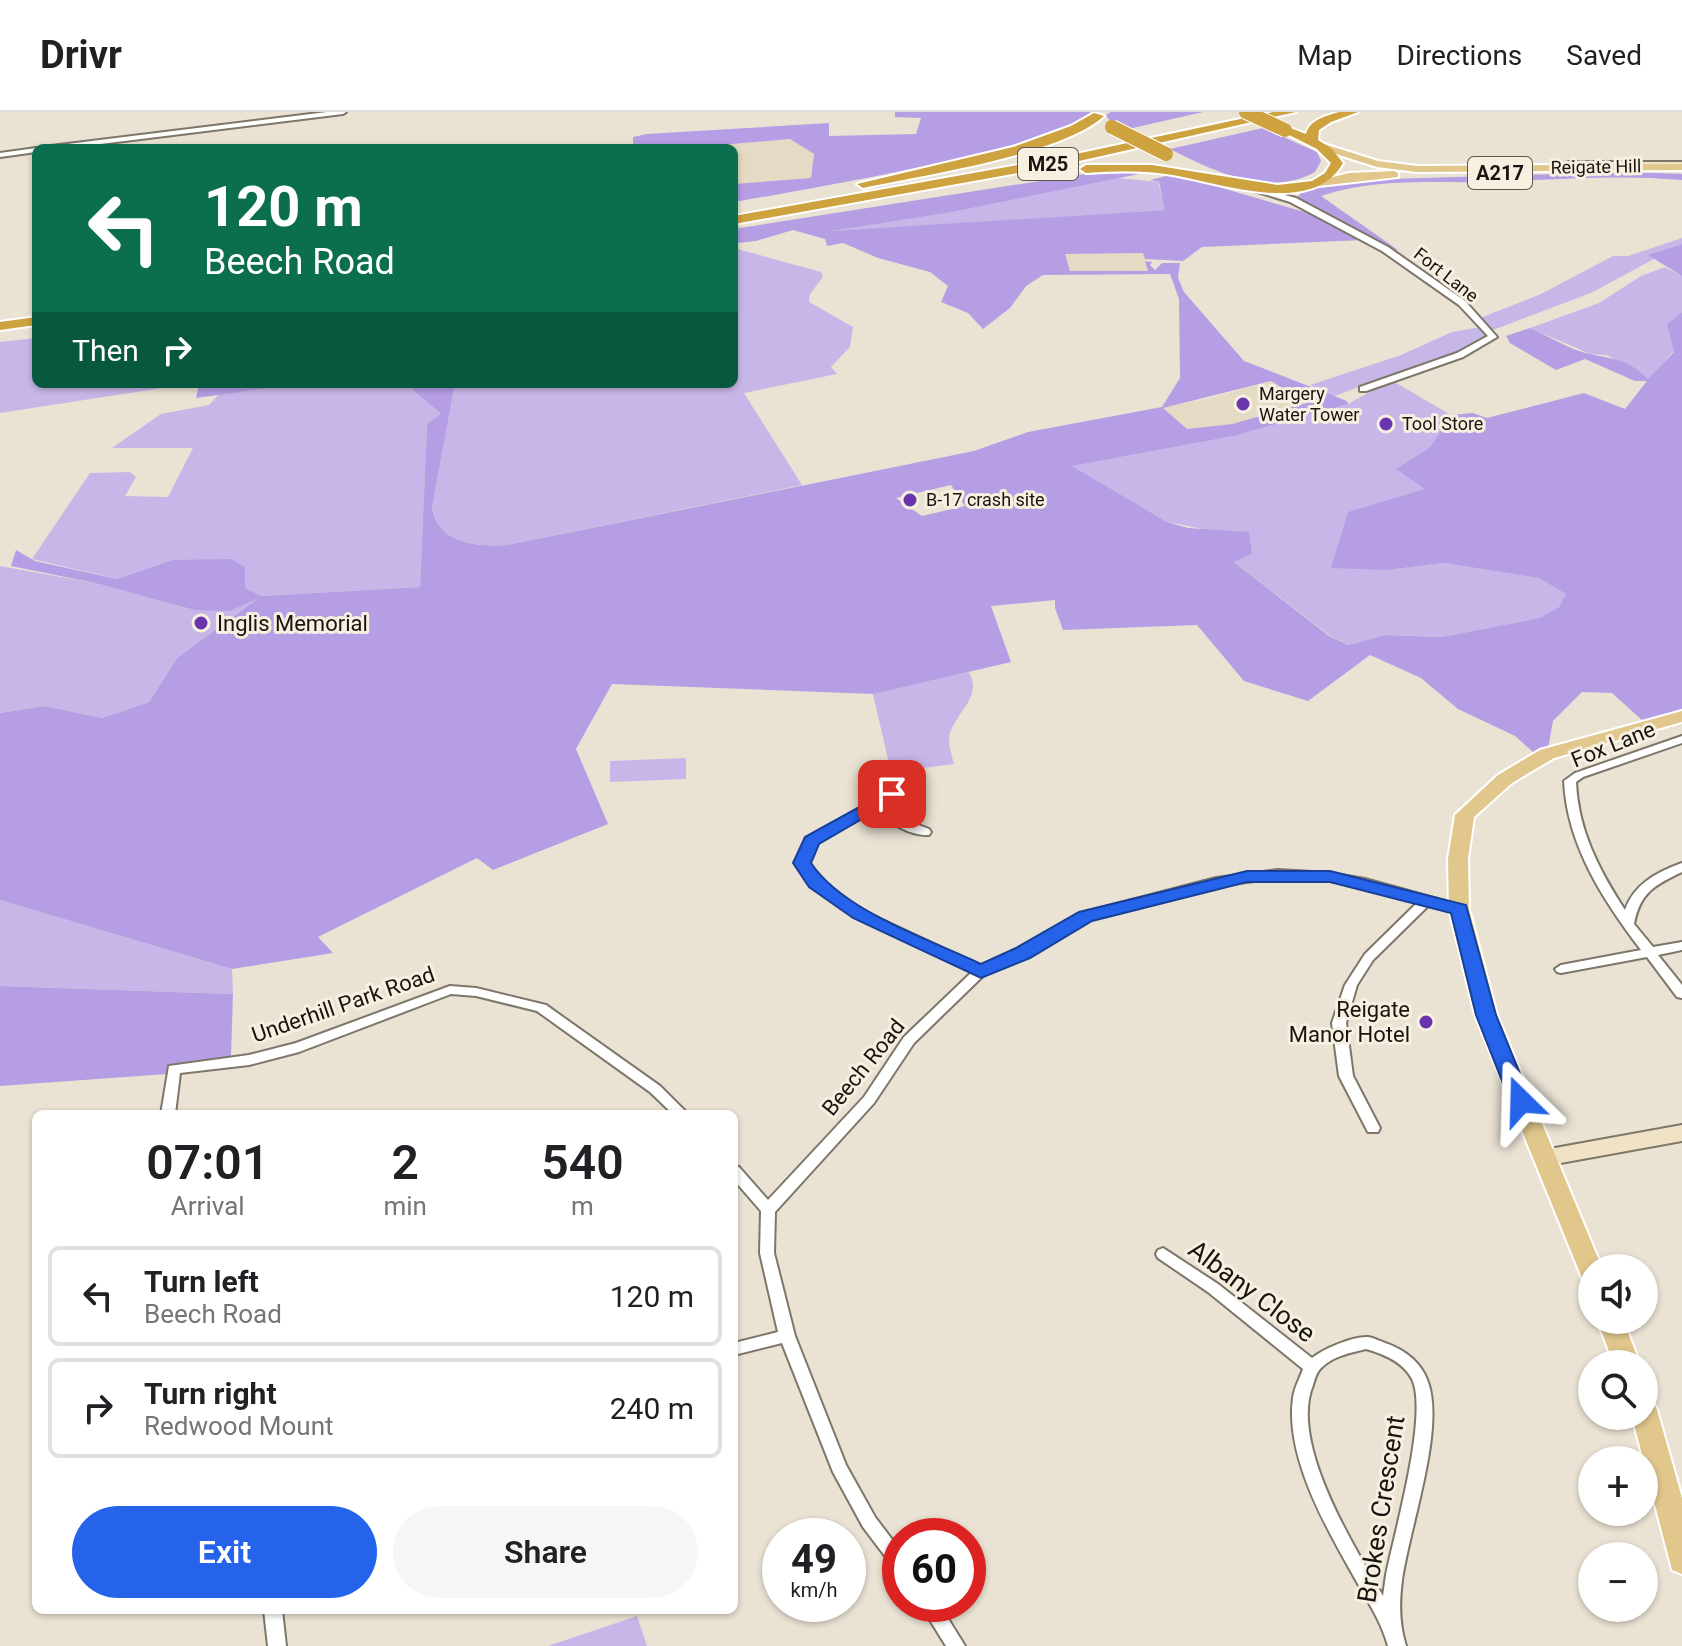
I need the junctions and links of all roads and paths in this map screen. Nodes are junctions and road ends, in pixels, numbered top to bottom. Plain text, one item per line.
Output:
1 (343, 112) edge
2 (1244, 112) edge
3 (1290, 112) edge
4 (1352, 112) edge
5 (1097, 114) edge
6 (83, 144) edge
7 (1316, 144) junction
8 (32, 151) edge
9 (0, 155) edge
10 (1682, 168) edge
11 (1217, 180) junction
12 (1319, 182) junction
13 (1294, 194) junction
14 (800, 204) junction
15 (738, 210) edge
16 (738, 219) edge
17 (32, 310) edge
18 (0, 314) edge
19 (32, 322) edge
20 (0, 326) edge
21 (1363, 389) dead end
22 (1682, 716) edge
23 (1682, 739) edge
24 (892, 794) dead end
25 (877, 802) junction
26 (925, 832) dead end
27 (1682, 867) edge
28 (1427, 900) junction
29 (1459, 909) junction
30 (1628, 924) junction
31 (1682, 946) edge
32 (1649, 953) junction
33 (1561, 969) dead end
34 (981, 971) junction
35 (1682, 994) edge
36 (169, 1110) edge
37 (677, 1110) edge
38 (1373, 1128) dead end
39 (1682, 1133) edge
40 (1544, 1158) junction
41 (738, 1176) edge
42 (768, 1210) junction
43 (1163, 1254) dead end
44 (1584, 1254) edge
45 (787, 1336) junction
46 (738, 1348) edge
47 (1312, 1367) junction
48 (1650, 1430) edge
49 (1679, 1526) edge
50 (882, 1539) edge
51 (1682, 1561) edge
52 (273, 1614) edge
53 (941, 1622) edge
54 (1391, 1625) junction
55 (277, 1646) edge
56 (956, 1646) edge
57 (1397, 1646) edge

1 - 6 street
2 - 7 highway, bridge
2 - 14 highway, M25
3 - 14 highway, M25
4 - 7 highway
5 - 11 highway, bridge
5 - 14 highway, M25
7 - 10 main road, Reigate Hill / A217
7 - 12 highway
8 - 9 street
10 - 12 main road, Reigate Hill / A217
11 - 13 highway
11 - 14 highway, M25
12 - 13 highway
13 - 21 street, Fort Lane
14 - 15 highway, M25
14 - 16 highway, M25
17 - 18 highway
19 - 20 highway
22 - 29 main road
23 - 30 street, Fox Lane
24 - 25 street
25 - 26 street
25 - 34 street
27 - 30 street
28 - 29 street, Beech Road
28 - 34 street, Beech Road
28 - 38 street
29 - 40 main road
30 - 32 street
31 - 32 street
32 - 33 street
32 - 35 street
34 - 42 street, Beech Road
36 - 37 street, Underhill Park Road
39 - 40 street
40 - 44 main road
41 - 42 street
42 - 45 street
43 - 47 street, Albany Close
45 - 46 street
45 - 50 street
47 - 54 street, Brokes Crescent
47 - 54 street, Brokes Crescent
48 - 49 main road
49 - 51 main road
52 - 55 street
53 - 56 street
54 - 57 street, Brokes Crescent

